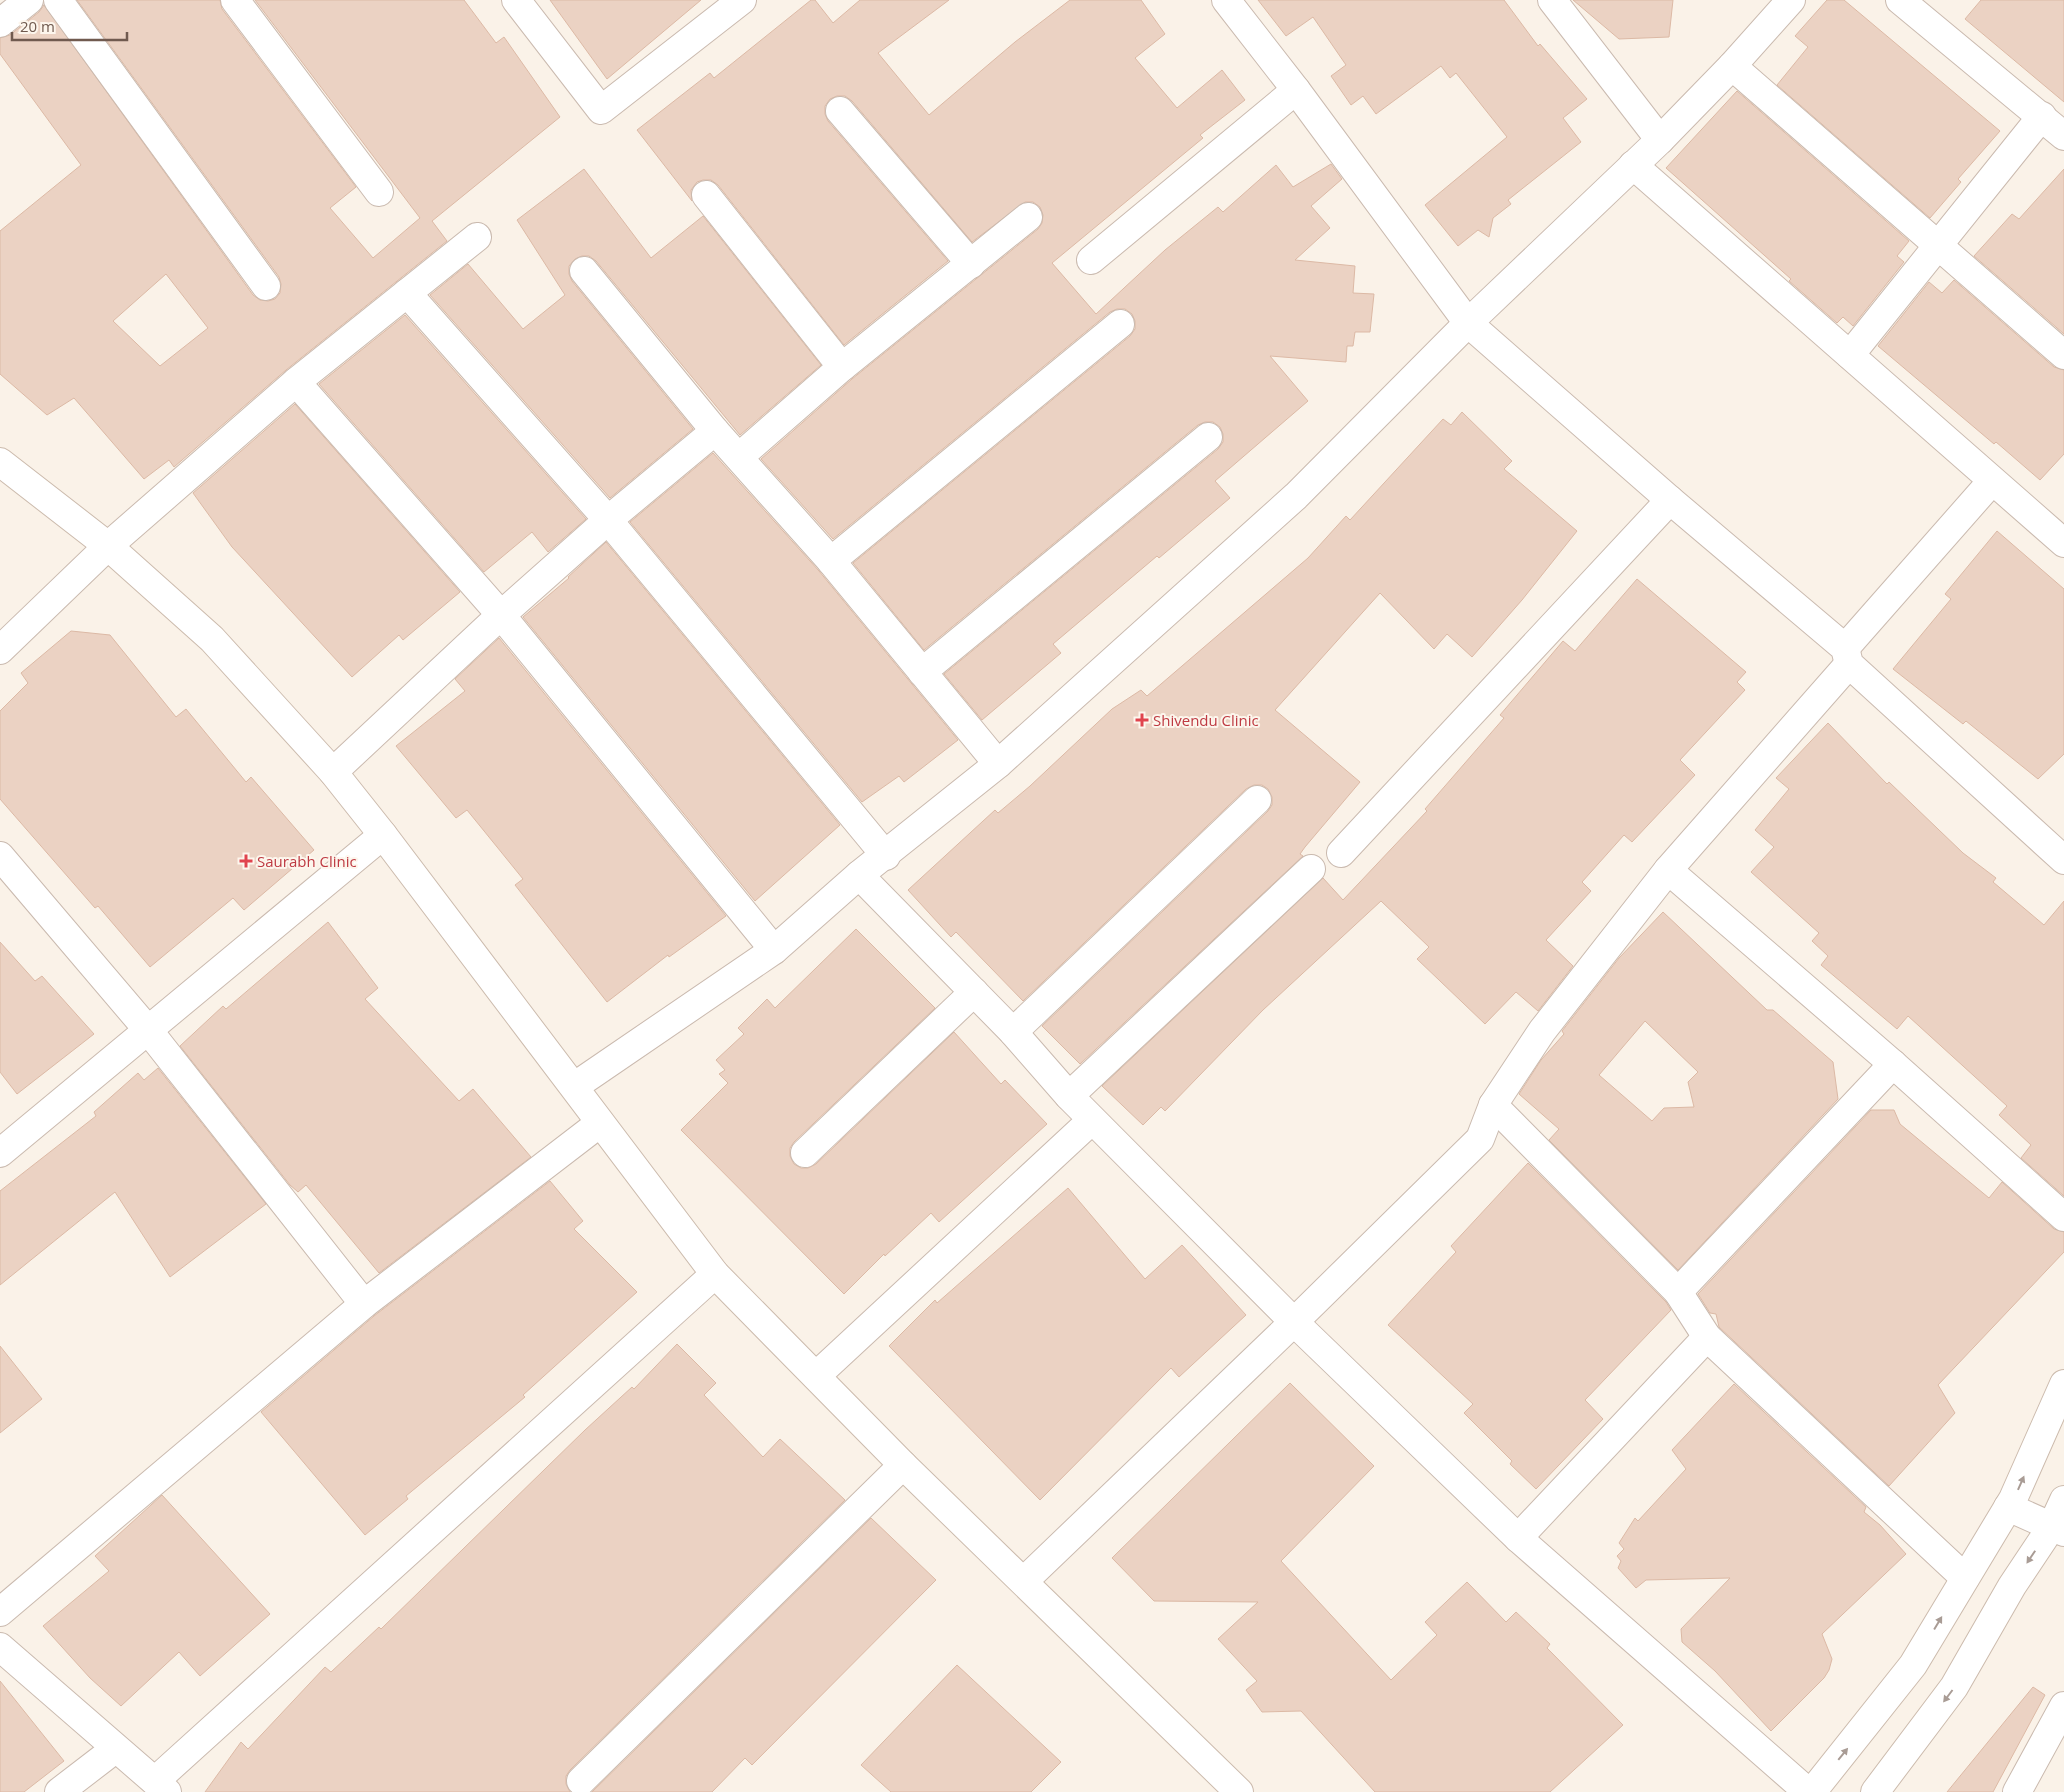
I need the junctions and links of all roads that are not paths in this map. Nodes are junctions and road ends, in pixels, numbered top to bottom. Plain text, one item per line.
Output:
1 (29, 0) edge
2 (58, 0) edge
3 (235, 0) edge
4 (516, 0) edge
5 (742, 0) edge
6 (1226, 0) edge
7 (1552, 0) edge
8 (1791, 0) edge
9 (1900, 0) edge
10 (0, 23) edge
11 (1732, 66) junction
12 (1296, 90) junction
13 (840, 111) dead end
14 (2042, 116) junction
15 (2064, 136) edge
16 (1660, 140) junction
17 (1634, 165) junction
18 (379, 192) dead end
19 (706, 195) dead end
20 (1028, 217) dead end
21 (477, 237) dead end
22 (1937, 247) junction
23 (1091, 260) dead end
24 (971, 264) junction
25 (584, 271) dead end
26 (266, 286) dead end
27 (407, 293) junction
28 (1468, 323) junction
29 (1120, 324) dead end
30 (1850, 355) junction
31 (2064, 355) edge
32 (842, 367) junction
33 (296, 382) junction
34 (715, 431) junction
35 (1208, 437) dead end
36 (739, 458) junction
37 (0, 462) edge
38 (1992, 481) junction
39 (1670, 500) junction
40 (608, 520) junction
41 (2059, 529) edge
42 (108, 546) junction
43 (831, 561) junction
44 (501, 615) junction
45 (0, 650) edge
46 (1847, 656) junction
47 (922, 672) junction
48 (998, 764) junction
49 (333, 772) junction
50 (1257, 800) dead end
51 (383, 835) junction
52 (1341, 853) dead end
53 (0, 856) edge
54 (886, 856) junction
55 (2064, 860) edge
56 (1311, 868) dead end
57 (1668, 870) junction
58 (859, 875) junction
59 (774, 950) junction
60 (974, 992) junction
61 (148, 1030) junction
62 (1013, 1032) junction
63 (1893, 1064) junction
64 (575, 1086) junction
65 (1068, 1096) junction
66 (1493, 1105) junction
67 (1092, 1120) junction
68 (600, 1123) junction
69 (0, 1153) edge
70 (805, 1153) dead end
71 (2064, 1217) edge
72 (715, 1274) junction
73 (1678, 1292) junction
74 (364, 1304) junction
75 (1294, 1322) junction
76 (1707, 1338) junction
77 (816, 1376) junction
78 (2064, 1384) edge
79 (903, 1466) junction
80 (2064, 1500) edge
81 (2008, 1507) junction
82 (2058, 1529) edge
83 (1518, 1538) junction
84 (1965, 1578) junction
85 (1024, 1581) junction
86 (4, 1600) edge
87 (0, 1646) edge
88 (2064, 1706) edge
89 (115, 1748) junction
90 (581, 1781) dead end
91 (161, 1786) edge
92 (59, 1792) edge
93 (1239, 1792) edge
94 (1808, 1792) edge
95 (1812, 1792) edge
96 (1876, 1792) edge
97 (2017, 1792) edge

1 - 10 street
2 - 26 street
3 - 18 street
4 - 5 street
6 - 12 street
7 - 16 street
8 - 11 street
9 - 14 street
11 - 16 street
11 - 22 street
12 - 23 street
12 - 28 street
13 - 24 street
14 - 15 street
14 - 22 street
16 - 17 street
17 - 28 street
17 - 30 street
19 - 32 street
20 - 24 street
21 - 27 street
22 - 30 street
22 - 31 street
24 - 32 street
25 - 34 street
27 - 33 street
27 - 40 street
28 - 39 street
28 - 48 street
29 - 43 street
30 - 38 street
32 - 36 street
33 - 42 street
33 - 44 street
34 - 36 street
34 - 40 street
35 - 47 street
36 - 43 street
37 - 42 street
38 - 41 street
38 - 46 street
39 - 46 street
39 - 52 street
40 - 44 street
40 - 54 street
42 - 45 street
42 - 49 street
43 - 47 street
44 - 49 street
44 - 59 street
46 - 55 street
46 - 57 street
47 - 48 street
48 - 54 street
49 - 51 street
50 - 62 street
51 - 61 street
51 - 64 street
53 - 61 street
54 - 58 street
56 - 65 street
57 - 63 street
57 - 66 street
58 - 59 street
58 - 60 street
59 - 64 street
60 - 62 street
60 - 70 street
61 - 69 street
61 - 74 street
62 - 65 street
63 - 71 street
63 - 73 street
64 - 68 street
65 - 67 street
66 - 73 street
66 - 75 street
67 - 75 street
67 - 77 street
68 - 72 street
68 - 74 street
72 - 77 street
72 - 91 street
73 - 76 street
74 - 86 street
75 - 83 street
75 - 85 street
76 - 83 street
76 - 84 street
77 - 79 street
81 -> 78 street
79 - 85 street
79 - 90 street
80 - 82 street
81 - 82 street
81 - 84 street
82 -> 96 street
83 - 94 street
95 -> 84 street
85 - 93 street
87 - 89 street
88 - 97 street
89 - 91 street
89 - 92 street

